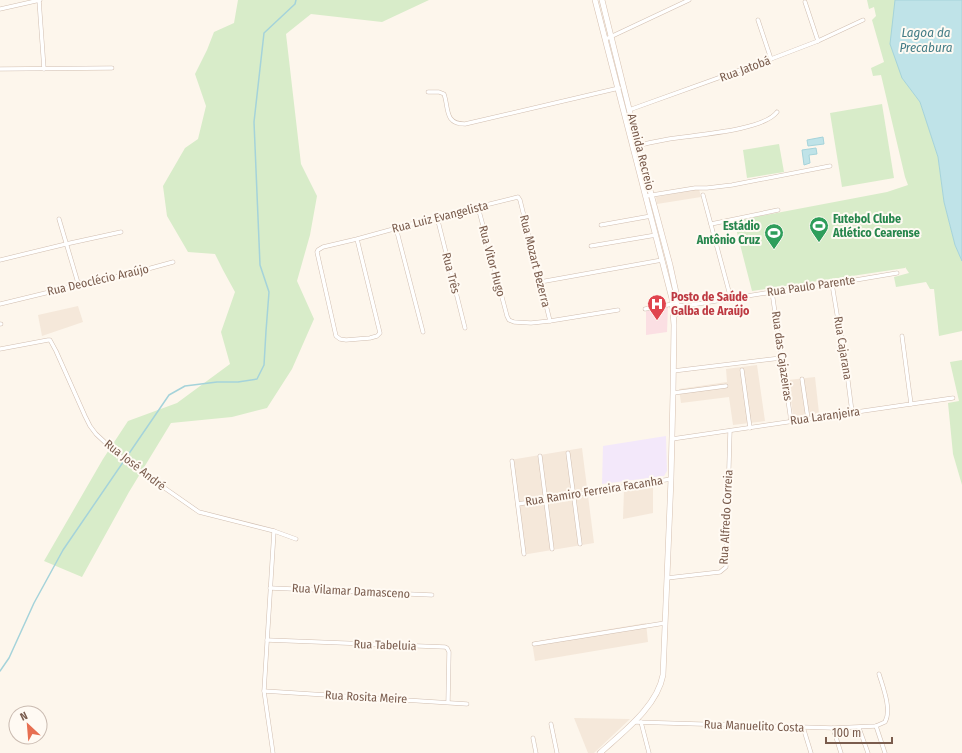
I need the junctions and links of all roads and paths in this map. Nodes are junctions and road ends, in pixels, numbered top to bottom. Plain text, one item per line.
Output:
1 (40, 0) edge
2 (595, 0) edge
3 (602, 0) edge
4 (689, 0) edge
5 (805, 2) dead end
6 (0, 8) edge
7 (758, 20) dead end
8 (863, 20) dead end
9 (608, 38) junction
10 (818, 41) junction
11 (771, 59) junction
12 (112, 68) dead end
13 (0, 69) edge
14 (44, 69) junction
15 (624, 87) junction
16 (618, 89) junction
17 (428, 92) dead end
18 (630, 110) junction
19 (624, 112) junction
20 (777, 112) dead end
21 (636, 146) junction
22 (830, 166) dead end
23 (648, 195) junction
24 (702, 195) dead end
25 (520, 200) joint
26 (478, 207) junction
27 (778, 210) dead end
28 (651, 216) junction
29 (437, 217) junction
30 (59, 219) dead end
31 (710, 224) junction
32 (601, 225) dead end
33 (396, 228) junction
34 (121, 232) dead end
35 (656, 235) junction
36 (358, 239) junction
37 (66, 244) junction
38 (591, 246) dead end
39 (0, 260) edge
40 (662, 260) junction
41 (173, 262) dead end
42 (897, 273) dead end
43 (540, 282) junction
44 (78, 283) junction
45 (832, 284) junction
46 (772, 292) junction
47 (731, 299) junction
48 (0, 304) edge
49 (675, 305) junction
50 (645, 308) dead end
51 (618, 310) dead end
52 (550, 321) junction
53 (465, 328) dead end
54 (423, 332) dead end
55 (902, 336) dead end
56 (0, 349) edge
57 (781, 358) junction
58 (742, 370) dead end
59 (673, 371) junction
60 (802, 379) dead end
61 (726, 386) dead end
62 (673, 393) junction
63 (953, 398) dead end
64 (911, 404) junction
65 (852, 412) junction
66 (808, 419) junction
67 (791, 421) junction
68 (750, 428) junction
69 (730, 431) junction
70 (672, 439) junction
71 (568, 453) dead end
72 (540, 456) dead end
73 (512, 461) dead end
74 (671, 479) junction
75 (574, 494) junction
76 (545, 499) junction
77 (518, 504) junction
78 (274, 531) junction
79 (296, 540) dead end
80 (580, 544) dead end
81 (552, 549) dead end
82 (524, 554) dead end
83 (667, 578) junction
84 (270, 588) junction
85 (432, 595) dead end
86 (665, 622) junction
87 (267, 640) junction
88 (534, 644) dead end
89 (880, 674) dead end
90 (264, 691) junction
91 (448, 702) junction
92 (467, 704) dead end
93 (633, 722) junction
94 (641, 722) junction
95 (551, 724) dead end
96 (876, 726) junction
97 (803, 727) junction
98 (833, 728) junction
99 (859, 728) junction
100 (533, 738) dead end
101 (274, 753) edge
102 (536, 753) edge
103 (557, 753) edge
104 (600, 753) edge
105 (648, 753) edge
106 (811, 753) edge
107 (841, 753) edge
108 (868, 753) edge
109 (885, 753) edge

1 - 6 street
1 - 14 street
2 - 9 main road, Avenida Recreio
3 - 9 main road, Avenida Recreio
4 - 9 street
5 - 10 street
7 - 11 street
8 - 10 street, Rua Jatobá
9 - 15 main road, Avenida Recreio
9 - 16 main road, Avenida Recreio
10 - 11 street, Rua Jatobá
11 - 18 street, Rua Jatobá
12 - 14 street
13 - 14 street
15 - 16 street
15 - 18 main road, Avenida Recreio
16 - 17 street
16 - 19 main road, Avenida Recreio
18 - 19 street, Rua Jatobá
18 - 21 main road, Avenida Recreio
19 - 21 main road, Avenida Recreio
20 - 21 street
21 - 23 main road, Avenida Recreio
22 - 23 street
23 - 28 main road, Avenida Recreio
23 - 49 main road, Avenida Recreio
24 - 31 street
25 - 26 street, Rua Luiz Evangelista
25 - 43 street, Rua Mozart Bezerra
26 - 29 street, Rua Luiz Evangelista
26 - 52 street, Rua Vitor Hugo
27 - 31 street
28 - 32 street
28 - 35 main road, Avenida Recreio
29 - 33 street, Rua Luiz Evangelista
29 - 53 street, Rua Três
30 - 37 street
31 - 47 street
33 - 36 street, Rua Luiz Evangelista
33 - 54 street
34 - 37 street
35 - 38 street
35 - 40 main road, Avenida Recreio
36 - 36 street, Rua Luiz Evangelista
37 - 39 street
37 - 44 street
40 - 43 street
40 - 49 main road, Avenida Recreio
41 - 44 street, Rua Deoclécio Araújo
42 - 45 street, Rua Paulo Parente
43 - 52 street, Rua Mozart Bezerra
44 - 48 street, Rua Deoclécio Araújo
45 - 46 street, Rua Paulo Parente
45 - 65 street, Rua Cajarana
46 - 47 street, Rua Paulo Parente
46 - 57 street, Rua das Cajazeiras
47 - 49 street, Rua Paulo Parente
49 - 50 street, Rua Paulo Parente
49 - 59 main road
51 - 52 street
55 - 64 street
56 - 78 street, Rua José André
57 - 59 street
57 - 67 street, Rua das Cajazeiras
58 - 68 street
59 - 62 main road
60 - 66 street
61 - 62 street
62 - 70 main road
63 - 64 street, Rua Laranjeira
64 - 65 street, Rua Laranjeira
65 - 66 street, Rua Laranjeira
66 - 67 street, Rua Laranjeira
67 - 68 street, Rua Laranjeira
68 - 69 street, Rua Laranjeira
69 - 70 street, Rua Laranjeira
69 - 83 street, Rua Alfredo Correia
70 - 74 main road
71 - 75 street
72 - 76 street
73 - 77 street
74 - 75 street, Rua Ramiro Ferreira Facanha
74 - 83 main road
75 - 76 street, Rua Ramiro Ferreira Facanha
75 - 80 street
76 - 77 street, Rua Ramiro Ferreira Facanha
76 - 81 street
77 - 82 street
78 - 79 street, Rua José André
78 - 84 street
83 - 86 main road
84 - 85 street, Rua Vilamar Damasceno
84 - 87 street
86 - 88 street
86 - 93 main road
87 - 90 street
87 - 91 street, Rua Tabeluia
89 - 96 street
90 - 91 street, Rua Rosita Meire
90 - 101 street
91 - 92 street, Rua Rosita Meire
93 - 94 street, Rua Manuelito Costa
93 - 104 main road
94 - 97 street, Rua Manuelito Costa
94 - 105 street
95 - 103 street
96 - 99 street, Rua Manuelito Costa
96 - 109 street
97 - 98 street, Rua Manuelito Costa
97 - 106 street
98 - 99 street, Rua Manuelito Costa
98 - 107 street
99 - 108 street
100 - 102 street

